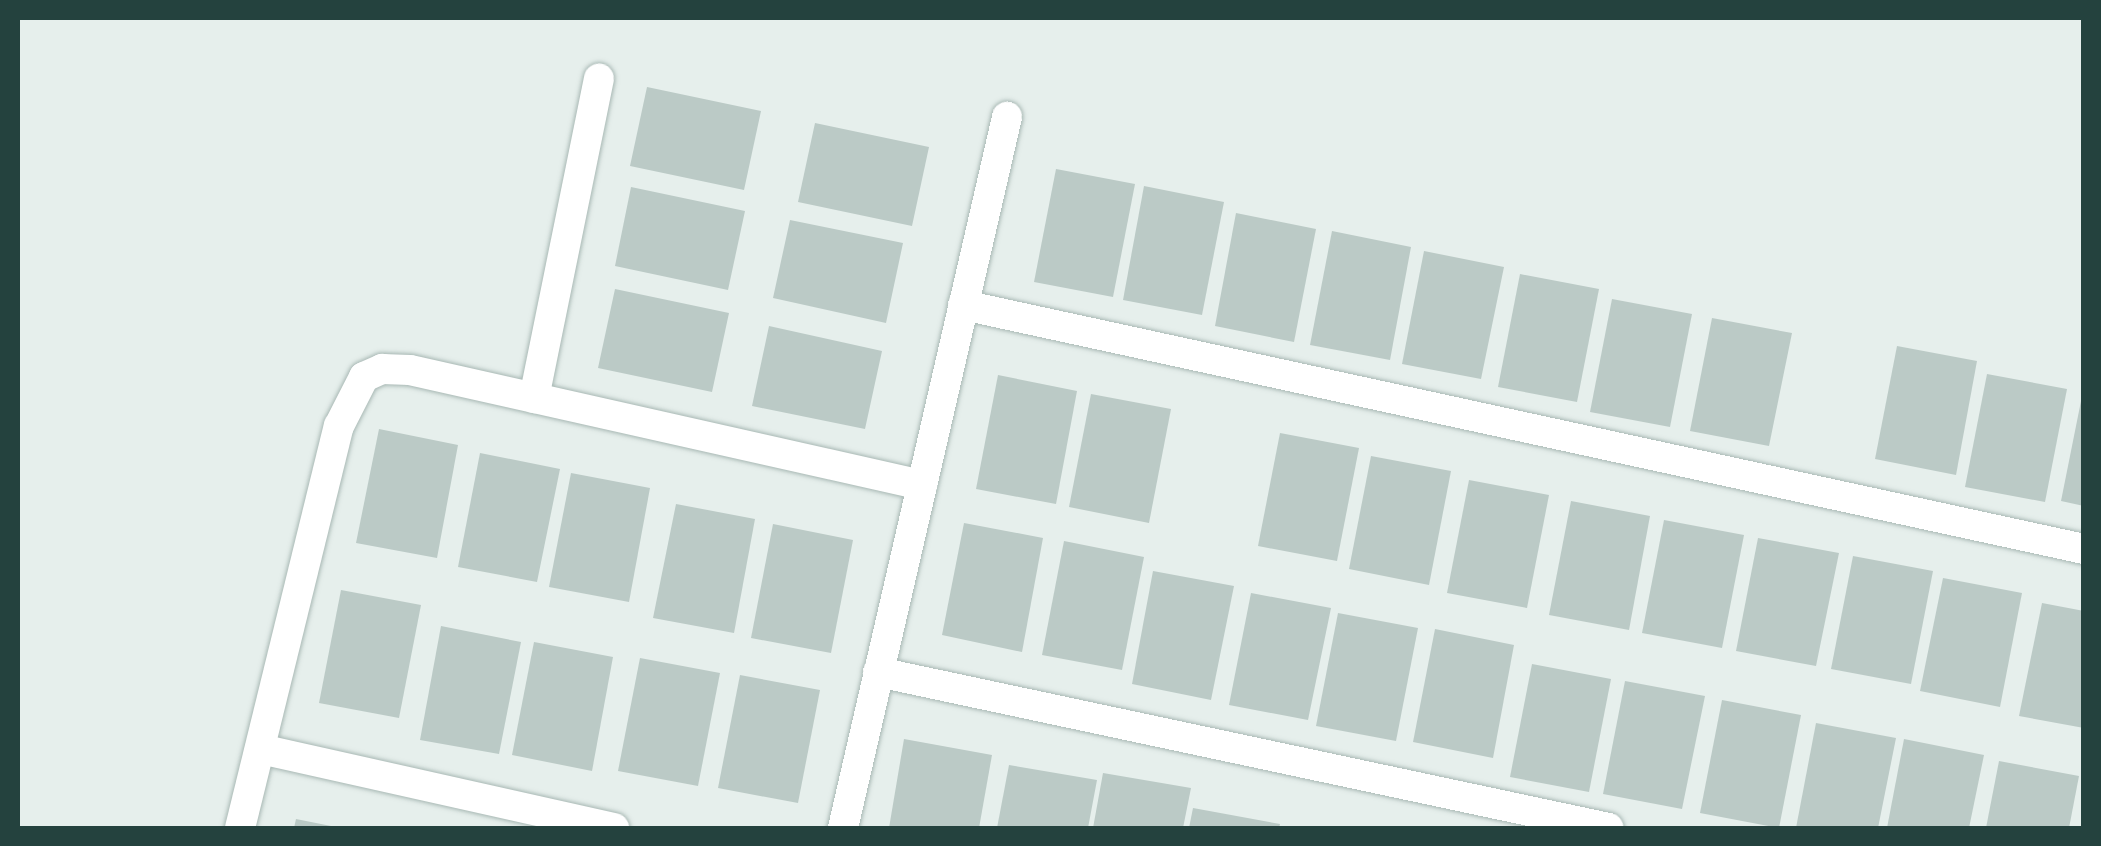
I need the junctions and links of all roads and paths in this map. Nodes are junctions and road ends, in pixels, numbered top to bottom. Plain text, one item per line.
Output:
1 (598, 79) dead end
2 (1007, 117) dead end
3 (964, 305) junction
4 (534, 398) junction
5 (922, 485) junction
6 (2084, 548) edge
7 (878, 672) junction
8 (260, 750) junction
9 (240, 828) edge
10 (614, 828) edge
11 (842, 828) edge
12 (1609, 828) edge

1 - 4 street
2 - 3 street
3 - 5 street
3 - 6 street
4 - 5 street
4 - 8 street
5 - 7 street
7 - 11 street
7 - 12 street
8 - 9 street
8 - 10 street

